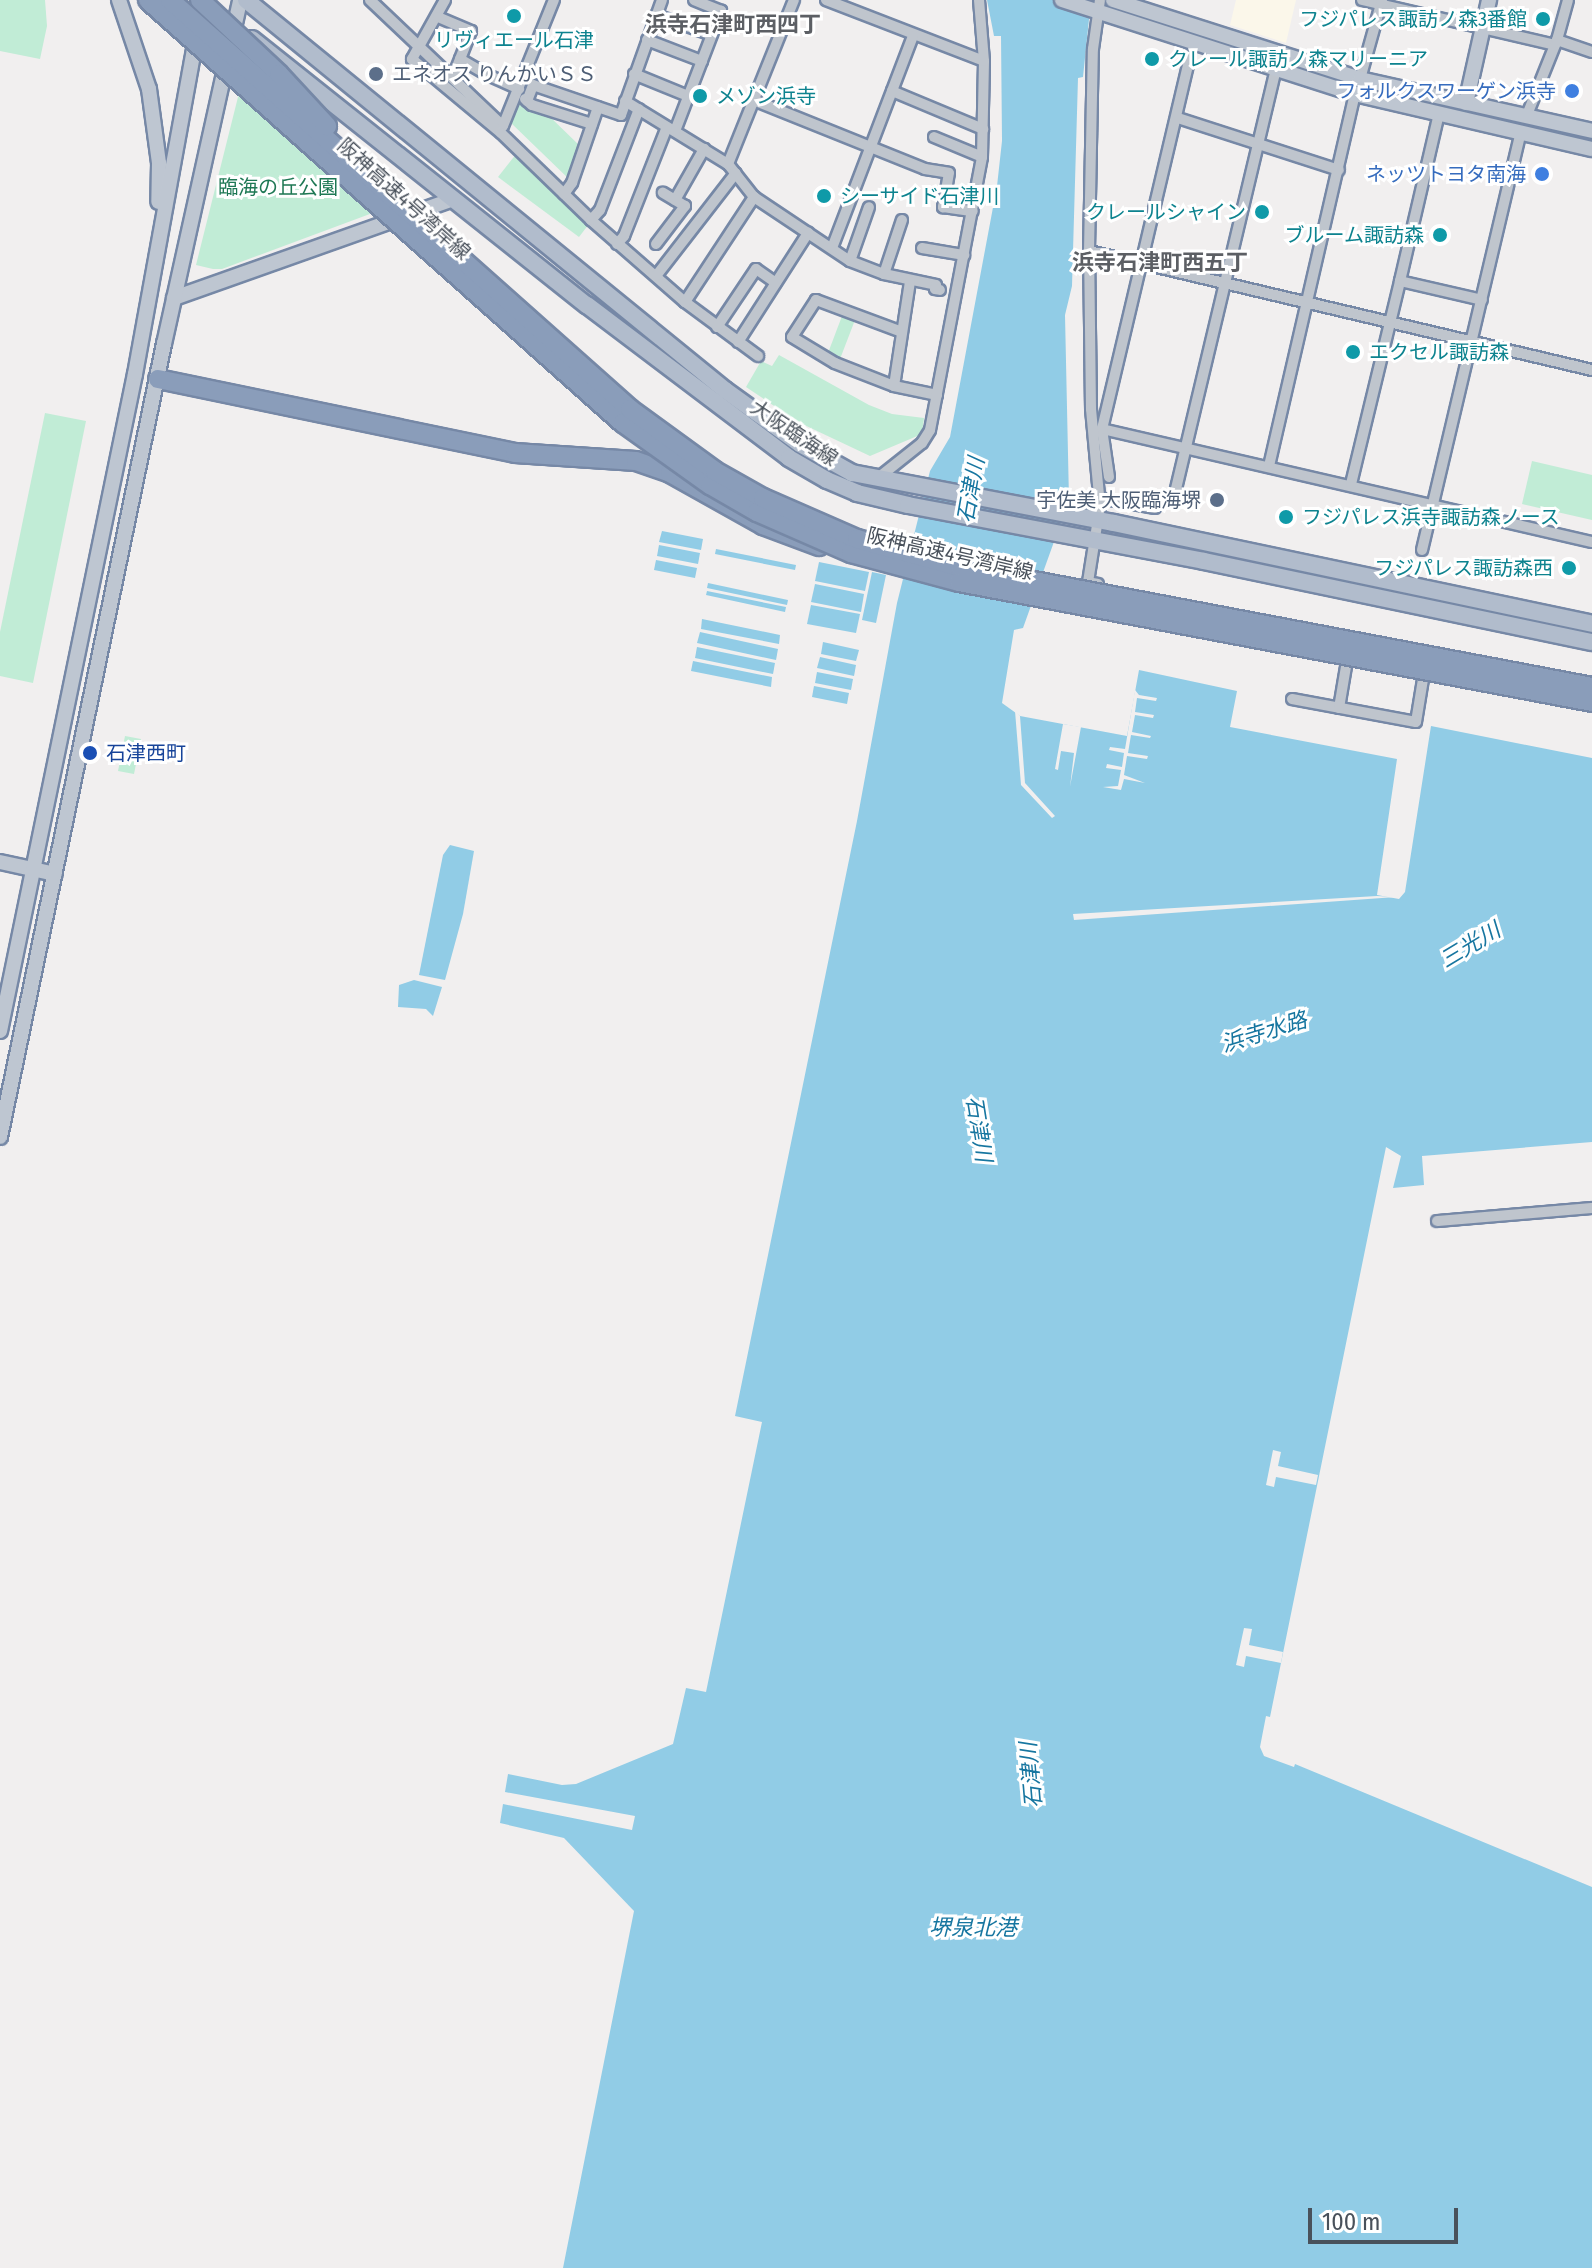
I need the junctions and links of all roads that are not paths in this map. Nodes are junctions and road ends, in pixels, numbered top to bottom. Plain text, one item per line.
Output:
1 (119, 0) edge
2 (148, 0) edge
3 (170, 0) edge
4 (243, 0) edge
5 (370, 0) edge
6 (445, 0) edge
7 (554, 0) edge
8 (662, 0) edge
9 (694, 0) edge
10 (794, 0) edge
11 (826, 0) edge
12 (979, 0) edge
13 (1062, 0) edge
14 (1113, 0) edge
15 (1362, 0) edge
16 (1489, 0) edge
17 (1568, 0) edge
18 (200, 1) edge
19 (1381, 3) edge
20 (1097, 7) edge
21 (656, 15) junction
22 (438, 17) junction
23 (236, 26) junction
24 (1483, 29) junction
25 (712, 35) junction
26 (913, 36) junction
27 (647, 40) junction
28 (1556, 42) junction
29 (422, 46) junction
30 (1592, 52) edge
31 (1190, 57) dead end
32 (460, 59) junction
33 (702, 61) junction
34 (984, 61) junction
35 (1276, 70) junction
36 (634, 74) junction
37 (453, 77) junction
38 (1357, 87) junction
39 (518, 90) junction
40 (892, 91) junction
41 (688, 96) junction
42 (527, 101) junction
43 (625, 101) junction
44 (756, 101) junction
45 (1466, 103) junction
46 (598, 107) junction
47 (639, 109) junction
48 (1439, 114) junction
49 (1527, 115) junction
50 (1178, 118) junction
51 (592, 124) junction
52 (671, 129) junction
53 (983, 129) junction
54 (1592, 131) edge
55 (1521, 132) junction
56 (934, 137) dead end
57 (870, 145) junction
58 (1258, 145) junction
59 (704, 149) junction
60 (1592, 149) edge
61 (982, 157) junction
62 (732, 168) junction
63 (1339, 170) junction
64 (663, 193) dead end
65 (564, 194) junction
66 (754, 197) junction
67 (451, 200) junction
68 (675, 200) junction
69 (869, 207) dead end
70 (973, 211) junction
71 (591, 220) junction
72 (902, 220) dead end
73 (808, 233) junction
74 (617, 244) junction
75 (656, 244) dead end
76 (832, 248) junction
77 (922, 248) dead end
78 (1089, 251) junction
79 (964, 255) junction
80 (850, 261) junction
81 (1141, 263) junction
82 (884, 274) junction
83 (656, 276) junction
84 (153, 278) junction
85 (910, 281) junction
86 (1400, 281) junction
87 (1225, 282) junction
88 (776, 283) junction
89 (940, 290) dead end
90 (174, 298) junction
91 (1482, 300) junction
92 (685, 302) junction
93 (1307, 302) junction
94 (513, 305) junction
95 (1389, 321) junction
96 (717, 327) junction
97 (902, 332) junction
98 (1472, 341) junction
99 (738, 342) junction
100 (758, 356) dead end
101 (1592, 370) edge
102 (135, 374) junction
103 (158, 379) junction
104 (894, 386) junction
105 (937, 395) junction
106 (1102, 429) junction
107 (1187, 446) junction
108 (1269, 466) junction
109 (1109, 477) dead end
110 (876, 479) junction
111 (1351, 484) junction
112 (1174, 497) dead end
113 (1099, 498) junction
114 (1433, 503) junction
115 (1155, 508) dead end
116 (1097, 520) junction
117 (1093, 540) junction
118 (1592, 542) edge
119 (1422, 550) dead end
120 (899, 567) junction
121 (1592, 624) edge
122 (1352, 633) junction
123 (1592, 642) edge
124 (1592, 687) edge
125 (1292, 699) dead end
126 (1592, 702) edge
127 (1339, 708) junction
128 (0, 862) edge
129 (34, 869) junction
130 (55, 874) junction
131 (0, 1031) edge
132 (0, 1137) edge
133 (1592, 1208) edge
134 (1437, 1221) dead end

1 - 84 street
2 - 120 highway, 阪神高速4号湾岸線, bridge
3 - 94 highway, 阪神高速4号湾岸線, bridge
4 - 23 street
4 - 110 main road, 大阪臨海線
5 - 29 street
6 - 22 street
7 - 39 street
8 - 21 street
9 - 25 street
10 - 44 street
11 - 26 street
12 - 34 street
13 - 20 street
14 - 38 street
15 - 19 street
16 - 24 street
17 - 28 street
18 - 23 main road, 大阪臨海線
18 - 84 street
18 - 94 highway, bridge
19 - 24 street
19 - 38 street
20 - 35 street
20 - 78 street
21 - 25 street
21 - 27 street
22 - 29 street
22 - 32 street
23 - 67 main road, 大阪臨海線
23 - 90 street
24 - 28 street
24 - 45 street
25 - 33 street
26 - 34 street
26 - 40 street
27 - 33 street
27 - 36 street
28 - 30 street
28 - 49 street
29 - 37 street
29 - 65 street
31 - 50 street
32 - 37 street
32 - 39 street
33 - 41 street
34 - 53 street
35 - 38 street
35 - 58 street
36 - 41 street
36 - 43 street
37 - 39 street
38 - 45 street
38 - 48 street
38 - 63 street
39 - 42 street
40 - 53 street
40 - 57 street
41 - 52 street
42 - 46 street
42 - 51 street
43 - 46 street
43 - 47 street
44 - 57 street
44 - 62 street
45 - 49 street
46 - 51 street
47 - 52 street
47 - 71 street
48 - 55 street
48 - 86 street
49 - 54 street
50 - 58 street
50 - 81 street
51 - 65 street
52 - 59 street
52 - 74 street
53 - 61 street
55 - 60 street
55 - 91 street
56 - 61 street
57 - 70 street
57 - 76 street
58 - 63 street
58 - 87 street
59 - 62 street
59 - 68 street
61 - 70 street
62 - 66 street
62 - 83 street
63 - 93 street
64 - 68 street
65 - 71 street
66 - 73 street
66 - 92 street
67 - 90 street
67 - 117 main road, 大阪臨海線
68 - 75 street
69 - 80 street
70 - 79 street
71 - 74 street
72 - 82 street
73 - 76 street
73 - 88 street
74 - 83 street
76 - 80 street
77 - 79 street
78 - 81 street
78 - 113 street
79 - 105 street
80 - 82 street
81 - 87 street
81 - 106 street
82 - 85 street
83 - 92 street
84 - 102 street
85 - 89 street
85 - 97 street
86 - 91 street
86 - 95 street
87 - 93 street
87 - 107 street
88 - 96 street
88 - 99 street
90 - 103 street
91 - 98 street
92 - 96 street
93 - 95 street
93 - 108 street
94 - 124 highway, 阪神高速4号湾岸線, bridge
95 - 98 street
95 - 111 street
96 - 99 street
97 - 104 street
97 - 104 street
98 - 101 street
98 - 114 street
99 - 100 street
102 - 103 street
102 - 129 street
103 - 120 highway, bridge
103 - 130 street
104 - 105 street
105 - 110 street
106 - 107 street
106 - 109 street
107 - 108 street
107 - 112 street
108 - 111 street
110 - 116 main road, 大阪臨海線
111 - 114 street
113 - 115 street
113 - 116 street
114 - 118 street
114 - 119 street
116 - 117 street
116 - 121 main road, 大阪臨海線
117 - 122 street
117 - 123 main road, 大阪臨海線
120 - 126 highway, 阪神高速4号湾岸線, bridge
122 - 127 street
122 - 127 street
125 - 127 street
128 - 129 street
129 - 130 street
129 - 131 street
130 - 132 street
133 - 134 street

